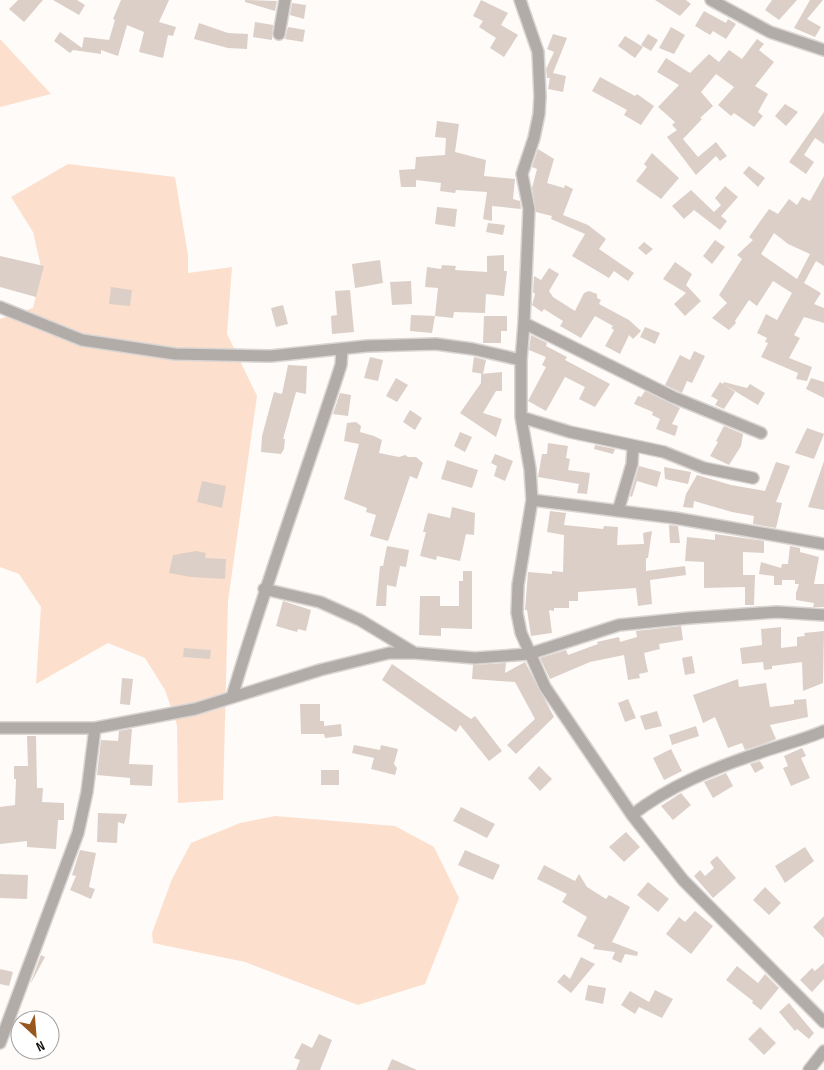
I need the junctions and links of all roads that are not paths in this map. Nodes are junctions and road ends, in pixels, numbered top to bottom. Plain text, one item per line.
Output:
1 (285, 0) edge
2 (520, 0) edge
3 (711, 0) edge
4 (279, 34) dead end
5 (824, 50) edge
6 (0, 307) edge
7 (524, 323) junction
8 (367, 346) junction
9 (342, 350) junction
10 (521, 360) junction
11 (341, 365) junction
12 (520, 417) junction
13 (761, 432) dead end
14 (632, 447) junction
15 (753, 478) dead end
16 (532, 500) junction
17 (618, 511) junction
18 (824, 544) edge
19 (264, 589) junction
20 (824, 615) edge
21 (415, 652) junction
22 (529, 654) junction
23 (232, 697) junction
24 (0, 728) edge
25 (95, 728) junction
26 (824, 730) edge
27 (632, 815) junction
28 (824, 1022) edge
29 (0, 1043) edge
30 (824, 1051) edge
31 (809, 1070) edge

1 - 4 street
2 - 7 street
3 - 5 street
6 - 9 street
7 - 10 street
7 - 13 street
8 - 9 street
8 - 10 street
8 - 11 street
9 - 11 street
10 - 12 street
11 - 19 street
12 - 14 street
12 - 16 street
14 - 15 street
14 - 17 street
16 - 17 street
16 - 22 street
17 - 18 street
19 - 21 street
19 - 23 street
20 - 22 street
21 - 22 street
21 - 23 street
22 - 27 street
23 - 25 street
24 - 25 street
25 - 29 street
26 - 27 street
27 - 28 street
30 - 31 street

